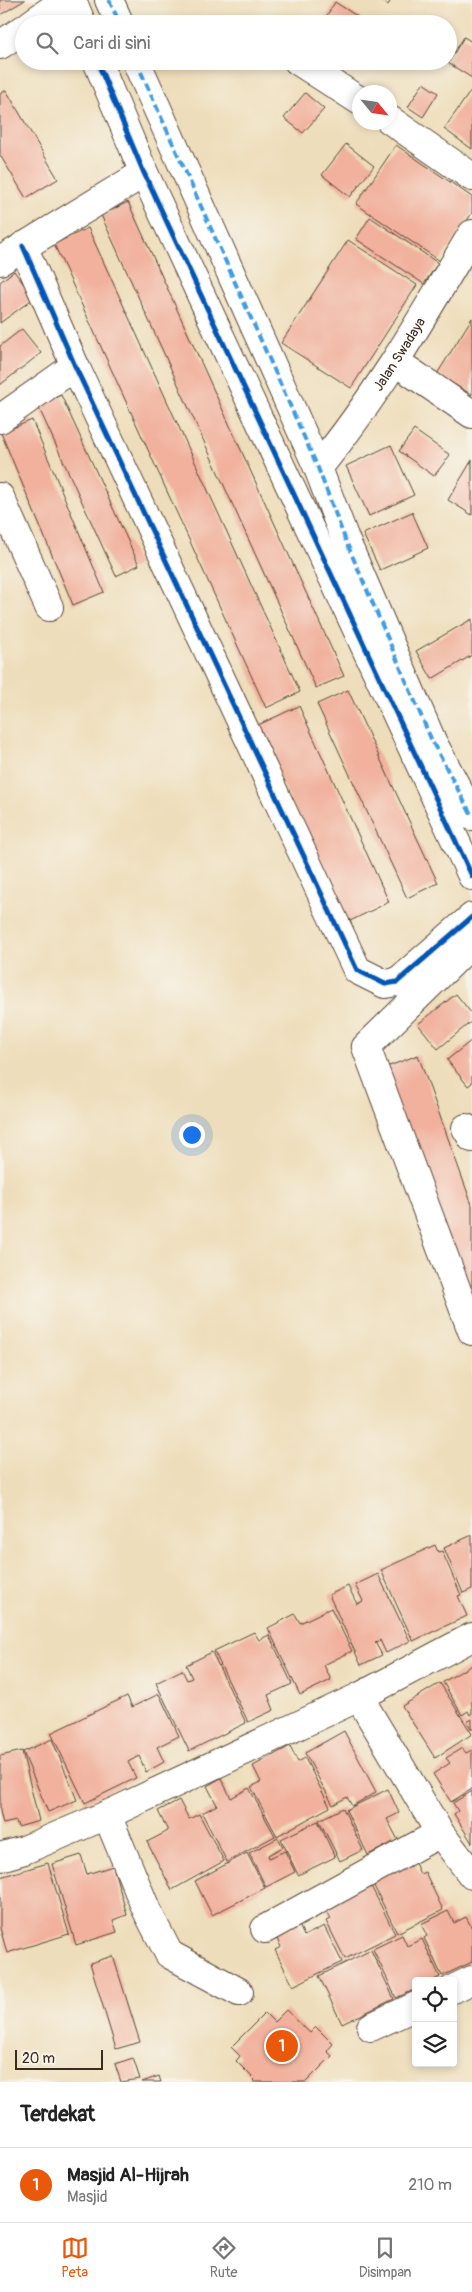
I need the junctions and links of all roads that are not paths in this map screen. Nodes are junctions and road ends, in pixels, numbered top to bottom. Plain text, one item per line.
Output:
1 (65, 0) edge
2 (72, 0) edge
3 (109, 0) edge
4 (44, 15) edge
5 (78, 15) edge
6 (116, 15) edge
7 (15, 35) edge
8 (0, 45) edge
9 (101, 70) edge
10 (140, 70) edge
11 (312, 70) edge
12 (352, 96) edge
13 (397, 125) edge
14 (144, 172) junction
15 (472, 177) edge
16 (472, 234) edge
17 (23, 246) junction
18 (0, 261) edge
19 (396, 362) junction
20 (75, 366) junction
21 (472, 414) edge
22 (0, 419) edge
23 (318, 468) junction
24 (0, 497) edge
25 (49, 608) dead end
26 (472, 816) edge
27 (472, 876) edge
28 (472, 917) edge
29 (472, 943) edge
30 (472, 1331) edge
31 (472, 1637) edge
32 (358, 1697) junction
33 (107, 1815) junction
34 (440, 1833) junction
35 (0, 1856) edge
36 (472, 1875) edge
37 (265, 1928) dead end
38 (472, 1980) edge
39 (457, 1987) edge
40 (239, 1992) dead end
41 (412, 2008) edge
42 (371, 2027) dead end

1 - 4 street
2 - 5 street
3 - 6 street
7 - 8 street
9 - 14 street
10 - 23 street
11 - 12 street
13 - 15 street
14 - 17 street
14 - 27 street
16 - 19 street, Jalan Swadaya
17 - 18 street
17 - 20 street
19 - 21 street
19 - 23 street, Jalan Swadaya
20 - 22 street
20 - 28 street
23 - 26 street
24 - 25 street
29 - 30 street
31 - 32 street
32 - 33 street
32 - 34 street
33 - 35 street
33 - 40 street
34 - 36 street
34 - 37 street
38 - 39 street
41 - 42 street

